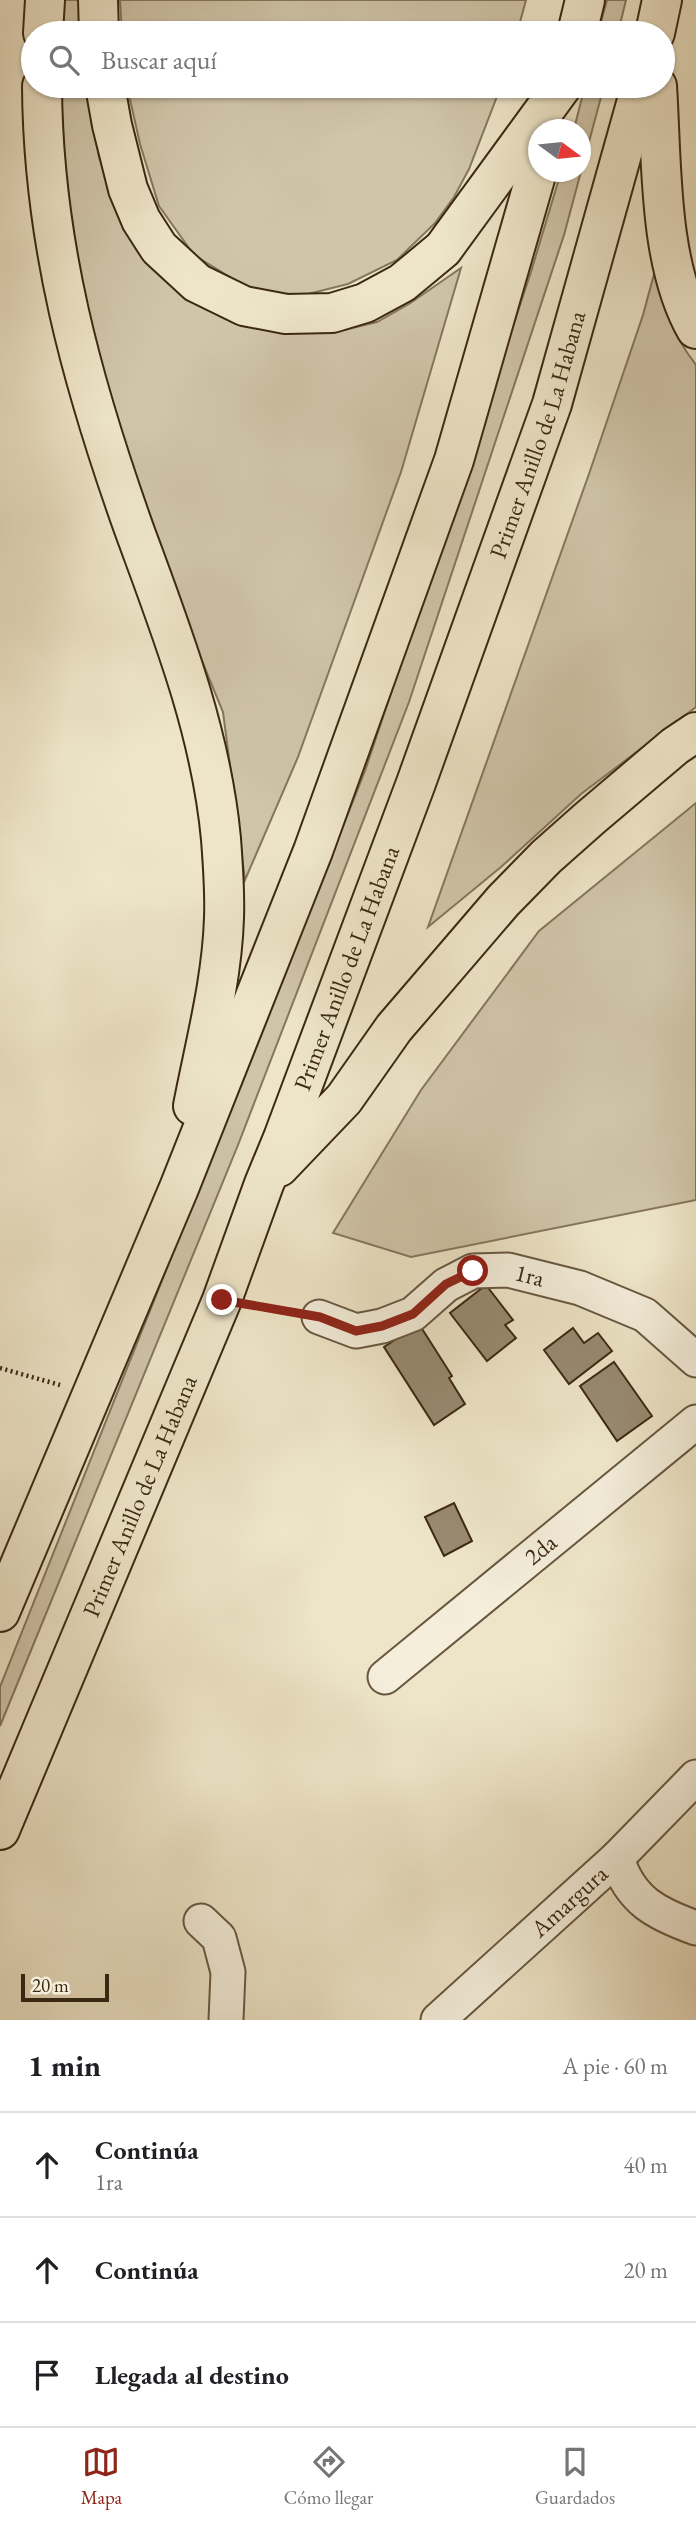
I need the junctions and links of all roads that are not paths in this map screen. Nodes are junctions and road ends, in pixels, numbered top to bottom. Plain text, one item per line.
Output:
1 (45, 0) edge
2 (98, 0) edge
3 (585, 0) edge
4 (662, 0) edge
5 (44, 21) edge
6 (99, 21) edge
7 (580, 21) edge
8 (658, 21) edge
9 (43, 98) edge
10 (107, 98) edge
11 (553, 98) edge
12 (559, 98) edge
13 (638, 98) edge
14 (658, 98) edge
15 (553, 119) edge
16 (534, 182) edge
17 (696, 329) edge
18 (696, 732) edge
19 (264, 1184) junction
20 (178, 1188) junction
21 (320, 1317) road end
22 (696, 1360) edge
23 (696, 1422) edge
24 (0, 1612) edge
25 (386, 1677) dead end
26 (696, 1777) edge
27 (0, 1830) edge
28 (617, 1858) junction
29 (201, 1921) dead end
30 (696, 1928) edge
31 (226, 2020) edge
32 (438, 2020) edge

1 - 5 highway
2 - 6 highway
3 - 7 highway
4 - 8 highway
9 - 20 highway
10 - 11 highway
12 - 15 highway
13 - 19 highway, Primer Anillo de La Habana
14 - 17 highway
16 - 20 highway
18 - 19 highway
19 - 27 highway, Primer Anillo de La Habana
20 - 24 highway
21 - 22 street, 1ra
23 - 25 street, 2da
26 - 28 street, Amargura
28 - 30 street
28 - 32 street, Amargura
29 - 31 street

